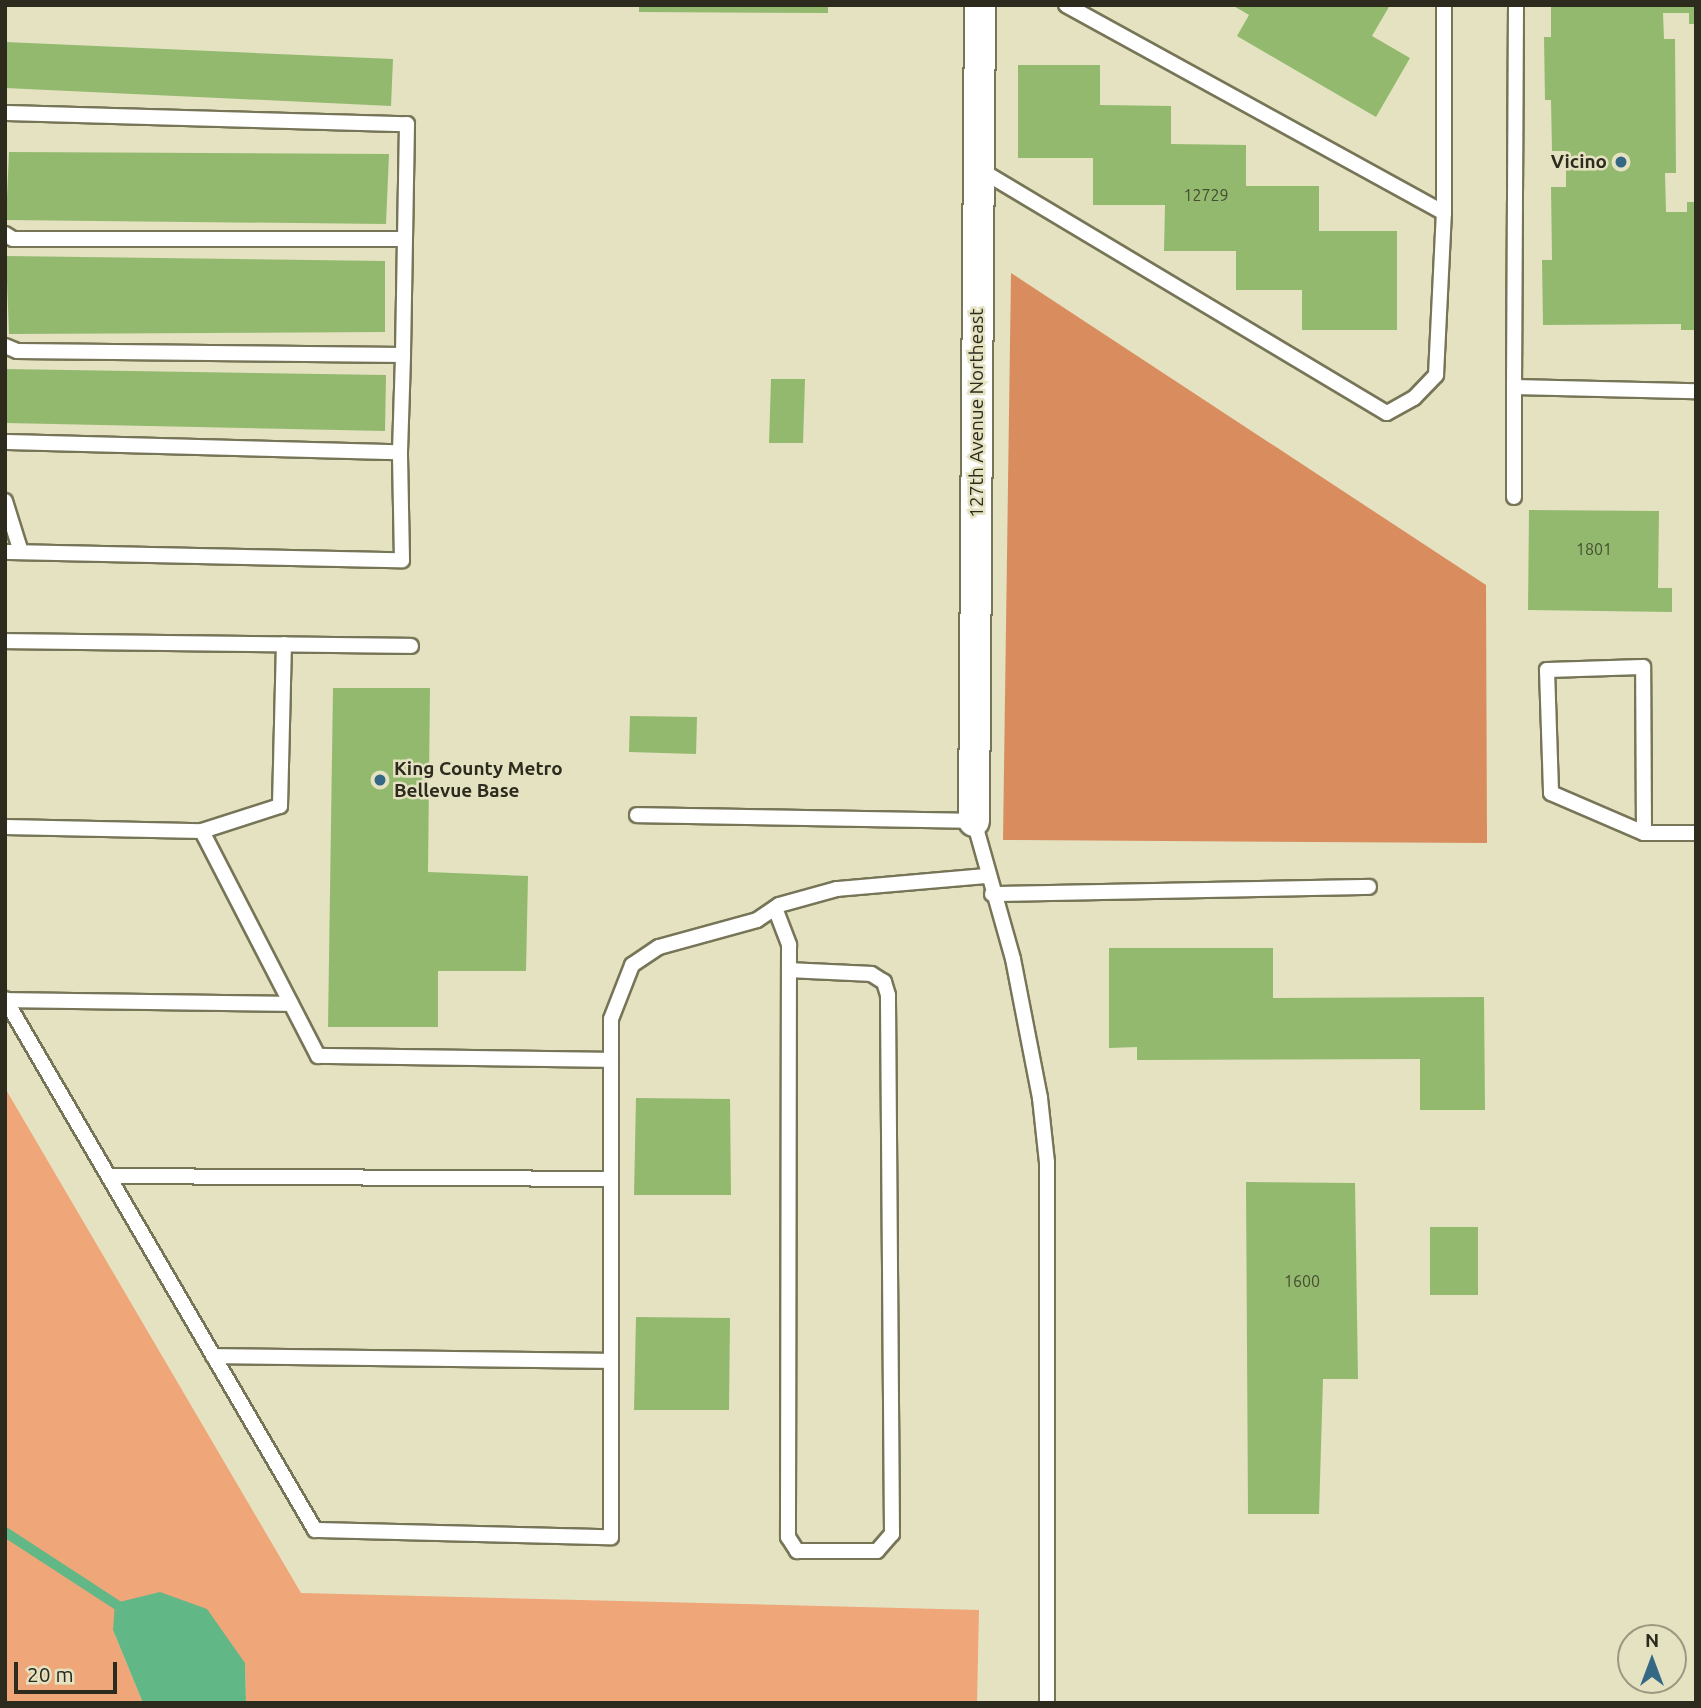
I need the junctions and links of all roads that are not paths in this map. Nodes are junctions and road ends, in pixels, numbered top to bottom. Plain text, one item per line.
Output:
1 (980, 5) edge
2 (1066, 5) edge
3 (1444, 5) edge
4 (1516, 5) edge
5 (5, 113) edge
6 (979, 169) junction
7 (1444, 213) junction
8 (5, 234) edge
9 (405, 239) junction
10 (5, 346) edge
11 (403, 355) junction
12 (1514, 387) junction
13 (1696, 391) edge
14 (5, 442) edge
15 (400, 452) junction
16 (1514, 497) dead end
17 (5, 501) edge
18 (5, 552) edge
19 (21, 552) junction
20 (5, 641) edge
21 (284, 644) junction
22 (411, 646) dead end
23 (637, 815) dead end
24 (974, 821) junction
25 (5, 827) edge
26 (202, 831) junction
27 (1696, 832) edge
28 (1644, 833) junction
29 (987, 876) junction
30 (1369, 887) dead end
31 (992, 894) junction
32 (775, 908) junction
33 (789, 970) junction
34 (6, 999) edge
35 (291, 1004) junction
36 (611, 1060) junction
37 (109, 1176) junction
38 (611, 1179) junction
39 (213, 1356) junction
40 (611, 1361) junction
41 (1047, 1703) edge

1 - 6 street, 127th Avenue Northeast
2 - 7 lane
3 - 7 lane
4 - 12 lane
5 - 9 lane
6 - 7 lane
6 - 24 street, 127th Avenue Northeast
8 - 9 lane
9 - 11 lane
10 - 11 lane
11 - 15 lane
12 - 13 lane
12 - 16 lane
14 - 15 lane
15 - 19 lane
17 - 19 lane
18 - 19 lane
20 - 21 lane
21 - 22 lane
21 - 26 lane
23 - 24 lane
24 - 29 lane
25 - 26 lane
26 - 35 lane
27 - 28 lane
28 - 28 lane
29 - 31 lane
29 - 32 lane
30 - 31 lane
31 - 41 lane
32 - 33 lane
32 - 36 lane
33 - 33 lane
34 - 35 lane
34 - 37 lane
35 - 36 lane
36 - 38 lane
37 - 38 lane
37 - 39 lane
38 - 40 lane
39 - 40 lane
39 - 40 lane

